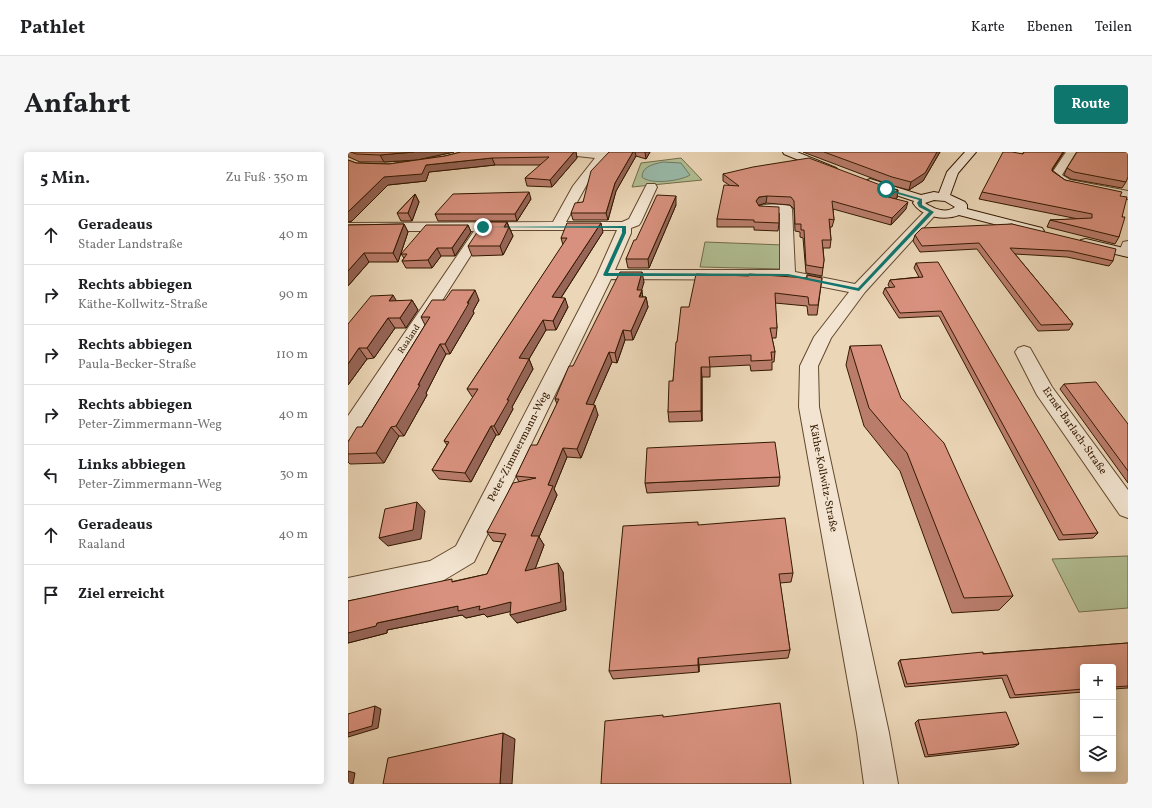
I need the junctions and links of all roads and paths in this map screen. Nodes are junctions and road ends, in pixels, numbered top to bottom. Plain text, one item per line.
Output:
1 (568, 152) edge
2 (788, 152) edge
3 (971, 152) edge
4 (1071, 152) edge
5 (607, 154) edge
6 (844, 174) edge
7 (858, 179) edge
8 (651, 187) dead end
9 (1128, 195) edge
10 (932, 203) junction
11 (763, 209) edge
12 (959, 211) junction
13 (624, 226) junction
14 (348, 227) edge
15 (363, 227) junction
16 (483, 227) junction
17 (557, 227) junction
18 (1052, 235) edge
19 (1075, 241) edge
20 (348, 242) edge
21 (1127, 250) edge
22 (605, 275) junction
23 (788, 275) junction
24 (859, 290) junction
25 (1024, 352) dead end
26 (348, 432) edge
27 (1128, 508) edge
28 (348, 590) edge
29 (881, 784) edge

1 - 5 street
2 - 6 street
3 - 10 street
4 - 9 street
5 - 17 street
7 - 10 street
8 - 13 street
10 - 12 street
10 - 12 street
10 - 24 street, Käthe-Kollwitz-Straße
11 - 23 street
12 - 18 street
13 - 17 street
13 - 22 street, Peter-Zimmermann-Weg
14 - 15 street
15 - 16 street
15 - 20 street
16 - 17 street
16 - 26 street, Raaland
19 - 21 street
22 - 23 street
22 - 28 street, Peter-Zimmermann-Weg
23 - 24 street
24 - 29 street, Käthe-Kollwitz-Straße
25 - 27 street, Ernst-Barlach-Straße

